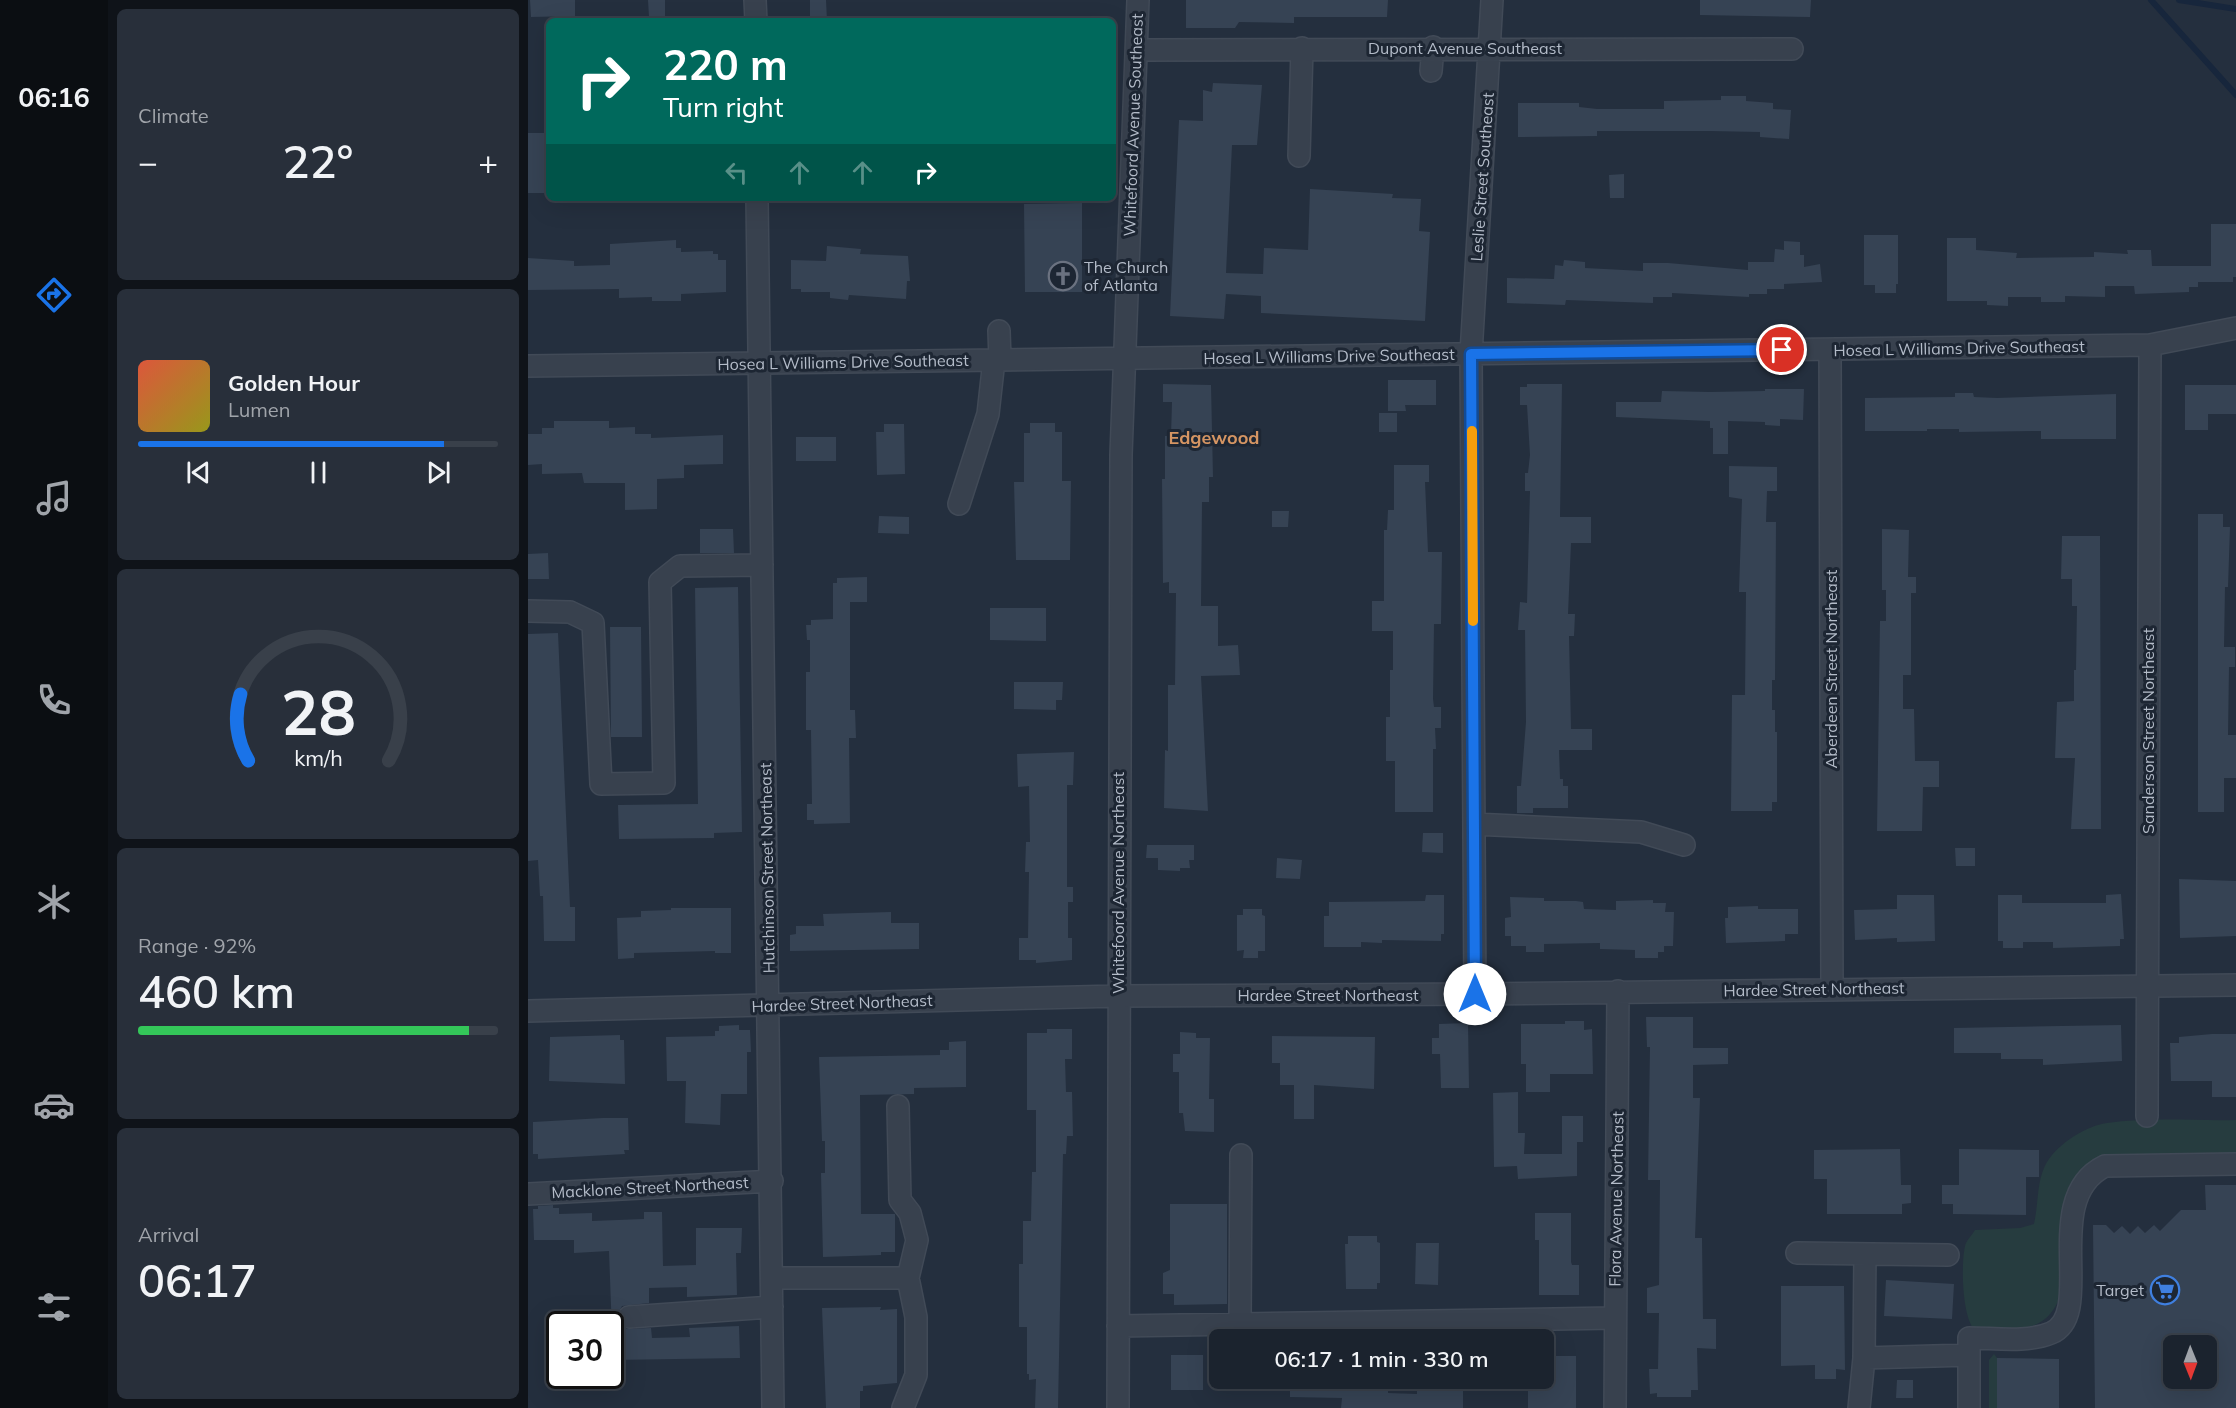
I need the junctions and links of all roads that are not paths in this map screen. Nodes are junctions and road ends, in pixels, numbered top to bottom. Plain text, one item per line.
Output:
1 (755, 0) edge
2 (1138, 0) edge
3 (1492, 0) edge
4 (756, 18) edge
5 (1433, 47) junction
6 (1491, 47) junction
7 (1302, 48) junction
8 (1792, 49) dead end
9 (1137, 50) junction
10 (1431, 71) dead end
11 (1299, 156) dead end
12 (758, 201) edge
13 (2236, 328) edge
14 (999, 331) dead end
15 (2150, 345) junction
16 (1830, 350) junction
17 (1471, 354) junction
18 (1123, 358) junction
19 (997, 360) junction
20 (759, 363) junction
21 (528, 366) edge
22 (959, 504) dead end
23 (762, 565) junction
24 (528, 611) edge
25 (1474, 824) junction
26 (1684, 845) dead end
27 (2236, 985) edge
28 (2147, 986) junction
29 (1832, 988) junction
30 (1618, 991) junction
31 (1475, 994) junction
32 (1118, 996) junction
33 (769, 1005) junction
34 (528, 1011) edge
35 (898, 1106) dead end
36 (2147, 1116) dead end
37 (1241, 1155) dead end
38 (2236, 1164) edge
39 (772, 1181) junction
40 (528, 1194) edge
41 (1797, 1253) dead end
42 (1865, 1254) junction
43 (1948, 1255) dead end
44 (772, 1278) junction
45 (908, 1278) junction
46 (772, 1307) junction
47 (629, 1317) dead end
48 (1614, 1318) junction
49 (1240, 1324) junction
50 (1118, 1326) junction
51 (1969, 1347) junction
52 (1864, 1358) junction
53 (773, 1408) edge
54 (903, 1408) edge
55 (1118, 1408) edge
56 (1615, 1408) edge
57 (1859, 1408) edge
58 (1969, 1408) edge

1 - 4 street
2 - 9 street, Whitefoord Avenue Southeast
3 - 6 street, Leslie Street Southeast
5 - 6 street, Dupont Avenue Southeast
5 - 7 street, Dupont Avenue Southeast
5 - 10 street
6 - 8 street, Dupont Avenue Southeast
6 - 17 street, Leslie Street Southeast
7 - 9 street, Dupont Avenue Southeast
7 - 11 street
9 - 18 street, Whitefoord Avenue Southeast
12 - 20 street, Hutchinson Street Northeast
13 - 15 street, Hosea L Williams Drive Southeast
14 - 19 street
15 - 16 street, Hosea L Williams Drive Southeast
15 - 28 street, Sanderson Street Northeast
16 - 17 street, Hosea L Williams Drive Southeast
16 - 29 street, Aberdeen Street Northeast
17 - 18 street, Hosea L Williams Drive Southeast
17 - 25 street, Leslie Street Southeast
18 - 19 street, Hosea L Williams Drive Southeast
18 - 32 street, Whitefoord Avenue Northeast
19 - 20 street, Hosea L Williams Drive Southeast
19 - 22 street
20 - 21 street, Hosea L Williams Drive Southeast
20 - 23 street, Hutchinson Street Northeast
23 - 24 street
23 - 33 street, Hutchinson Street Northeast
25 - 26 street
25 - 31 street, Leslie Street Southeast
27 - 28 street, Hardee Street Northeast
28 - 29 street, Hardee Street Northeast
28 - 36 street, Sanderson Street Northeast
29 - 30 street, Hardee Street Northeast
30 - 31 street, Hardee Street Northeast
30 - 48 street, Flora Avenue Northeast
31 - 32 street, Hardee Street Northeast
32 - 33 street, Hardee Street Northeast
32 - 50 street, Whitefoord Avenue Northeast
33 - 34 street, Hardee Street Northeast
33 - 39 street, Hutchinson Street Northeast
35 - 45 street
37 - 49 street
38 - 51 street
39 - 40 street, Macklone Street Northeast
39 - 44 street, Hutchinson Street Northeast
41 - 42 street
42 - 43 street
42 - 52 street
44 - 45 street
44 - 46 street, Hutchinson Street Northeast
45 - 54 street
46 - 47 street
46 - 53 street, Hutchinson Street Northeast
48 - 49 street
48 - 56 street, Flora Avenue Northeast
49 - 50 street
50 - 55 street, Whitefoord Avenue Northeast
51 - 52 street
51 - 58 street
52 - 57 street

